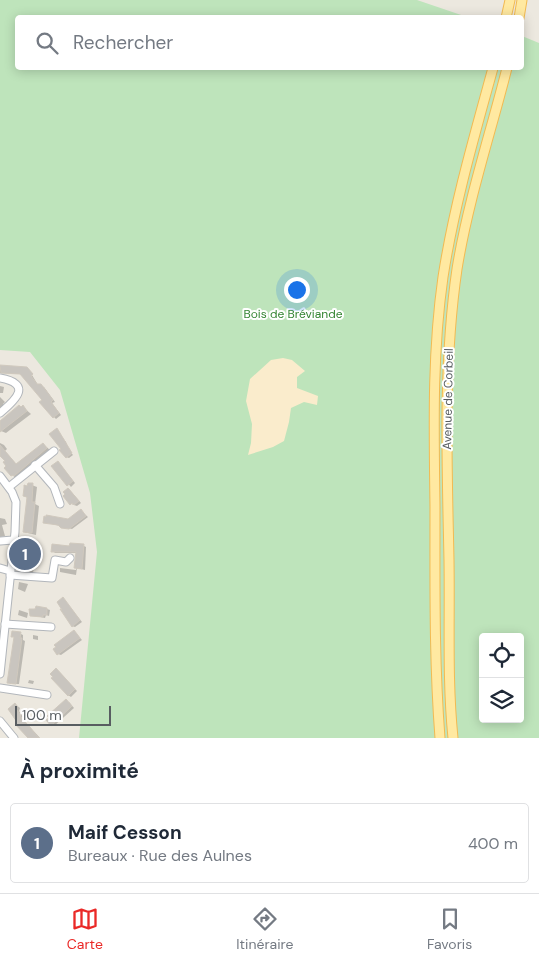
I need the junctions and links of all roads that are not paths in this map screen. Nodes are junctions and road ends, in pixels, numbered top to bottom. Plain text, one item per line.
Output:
1 (510, 0) edge
2 (522, 0) edge
3 (507, 15) edge
4 (520, 15) edge
5 (492, 70) edge
6 (506, 70) edge
7 (0, 378) edge
8 (0, 412) edge
9 (54, 451) dead end
10 (35, 465) junction
11 (0, 476) edge
12 (9, 487) junction
13 (60, 504) dead end
14 (13, 540) junction
15 (0, 541) edge
16 (70, 558) dead end
17 (0, 568) edge
18 (10, 573) junction
19 (5, 624) junction
20 (51, 627) dead end
21 (0, 674) edge
22 (0, 688) edge
23 (47, 695) dead end
24 (0, 721) edge
25 (14, 738) edge
26 (440, 738) edge
27 (453, 738) edge

1 - 3 main road
2 - 4 main road
5 - 26 main road
6 - 27 main road, Avenue de Corbeil
7 - 8 street
9 - 10 street
10 - 12 street
10 - 13 street
11 - 12 street
12 - 14 street
14 - 15 street
14 - 18 street
16 - 18 street
17 - 18 street
18 - 19 street
19 - 20 street
19 - 21 street
22 - 23 street
24 - 25 street

